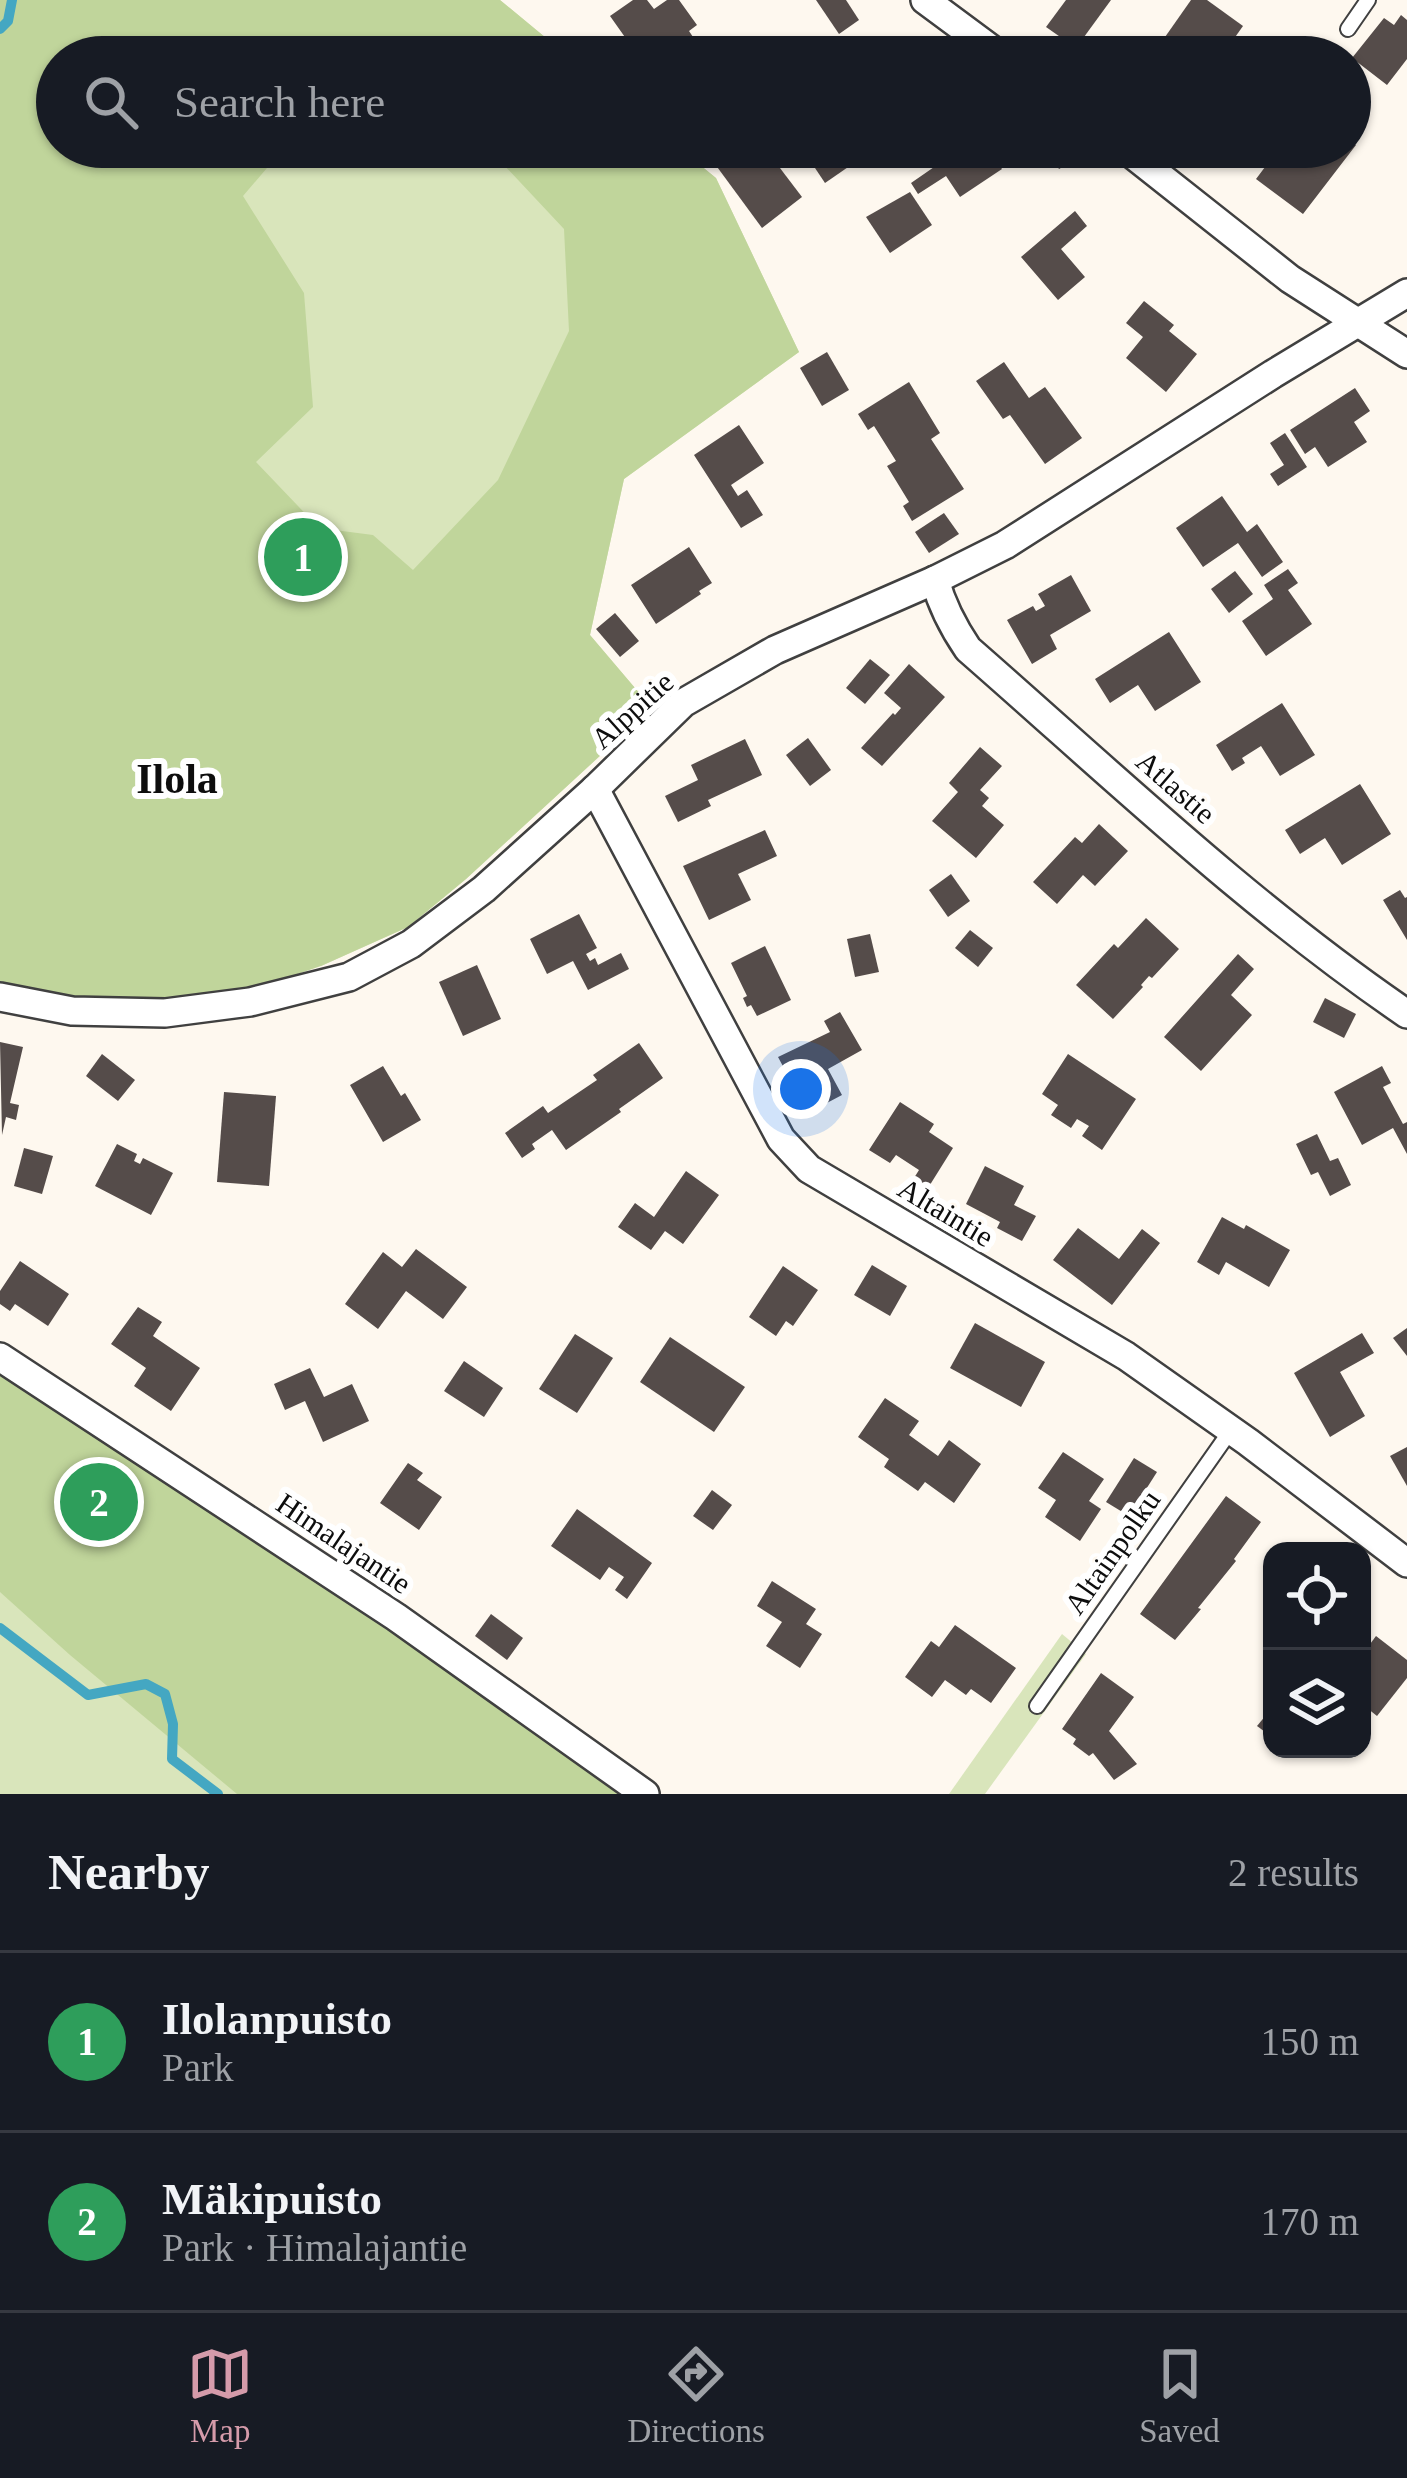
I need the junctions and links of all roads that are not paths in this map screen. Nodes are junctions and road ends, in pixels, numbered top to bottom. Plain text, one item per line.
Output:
1 (925, 0) edge
2 (1368, 0) edge
3 (1348, 29) dead end
4 (974, 36) edge
5 (1150, 168) edge
6 (1407, 293) edge
7 (1358, 323) junction
8 (1407, 354) edge
9 (935, 580) junction
10 (595, 789) junction
11 (0, 997) edge
12 (1407, 1014) edge
13 (0, 1357) edge
14 (1231, 1430) junction
15 (1407, 1563) edge
16 (1037, 1706) dead end
17 (645, 1794) edge

1 - 4 street
2 - 3 lane
5 - 7 street
6 - 7 street, Alppitie
7 - 8 street
7 - 9 street, Alppitie
9 - 10 street, Alppitie
9 - 12 street, Atlastie
10 - 11 street, Alppitie
10 - 14 street, Altaintie
13 - 17 street, Himalajantie
14 - 15 street, Altaintie
14 - 16 lane, Altainpolku

